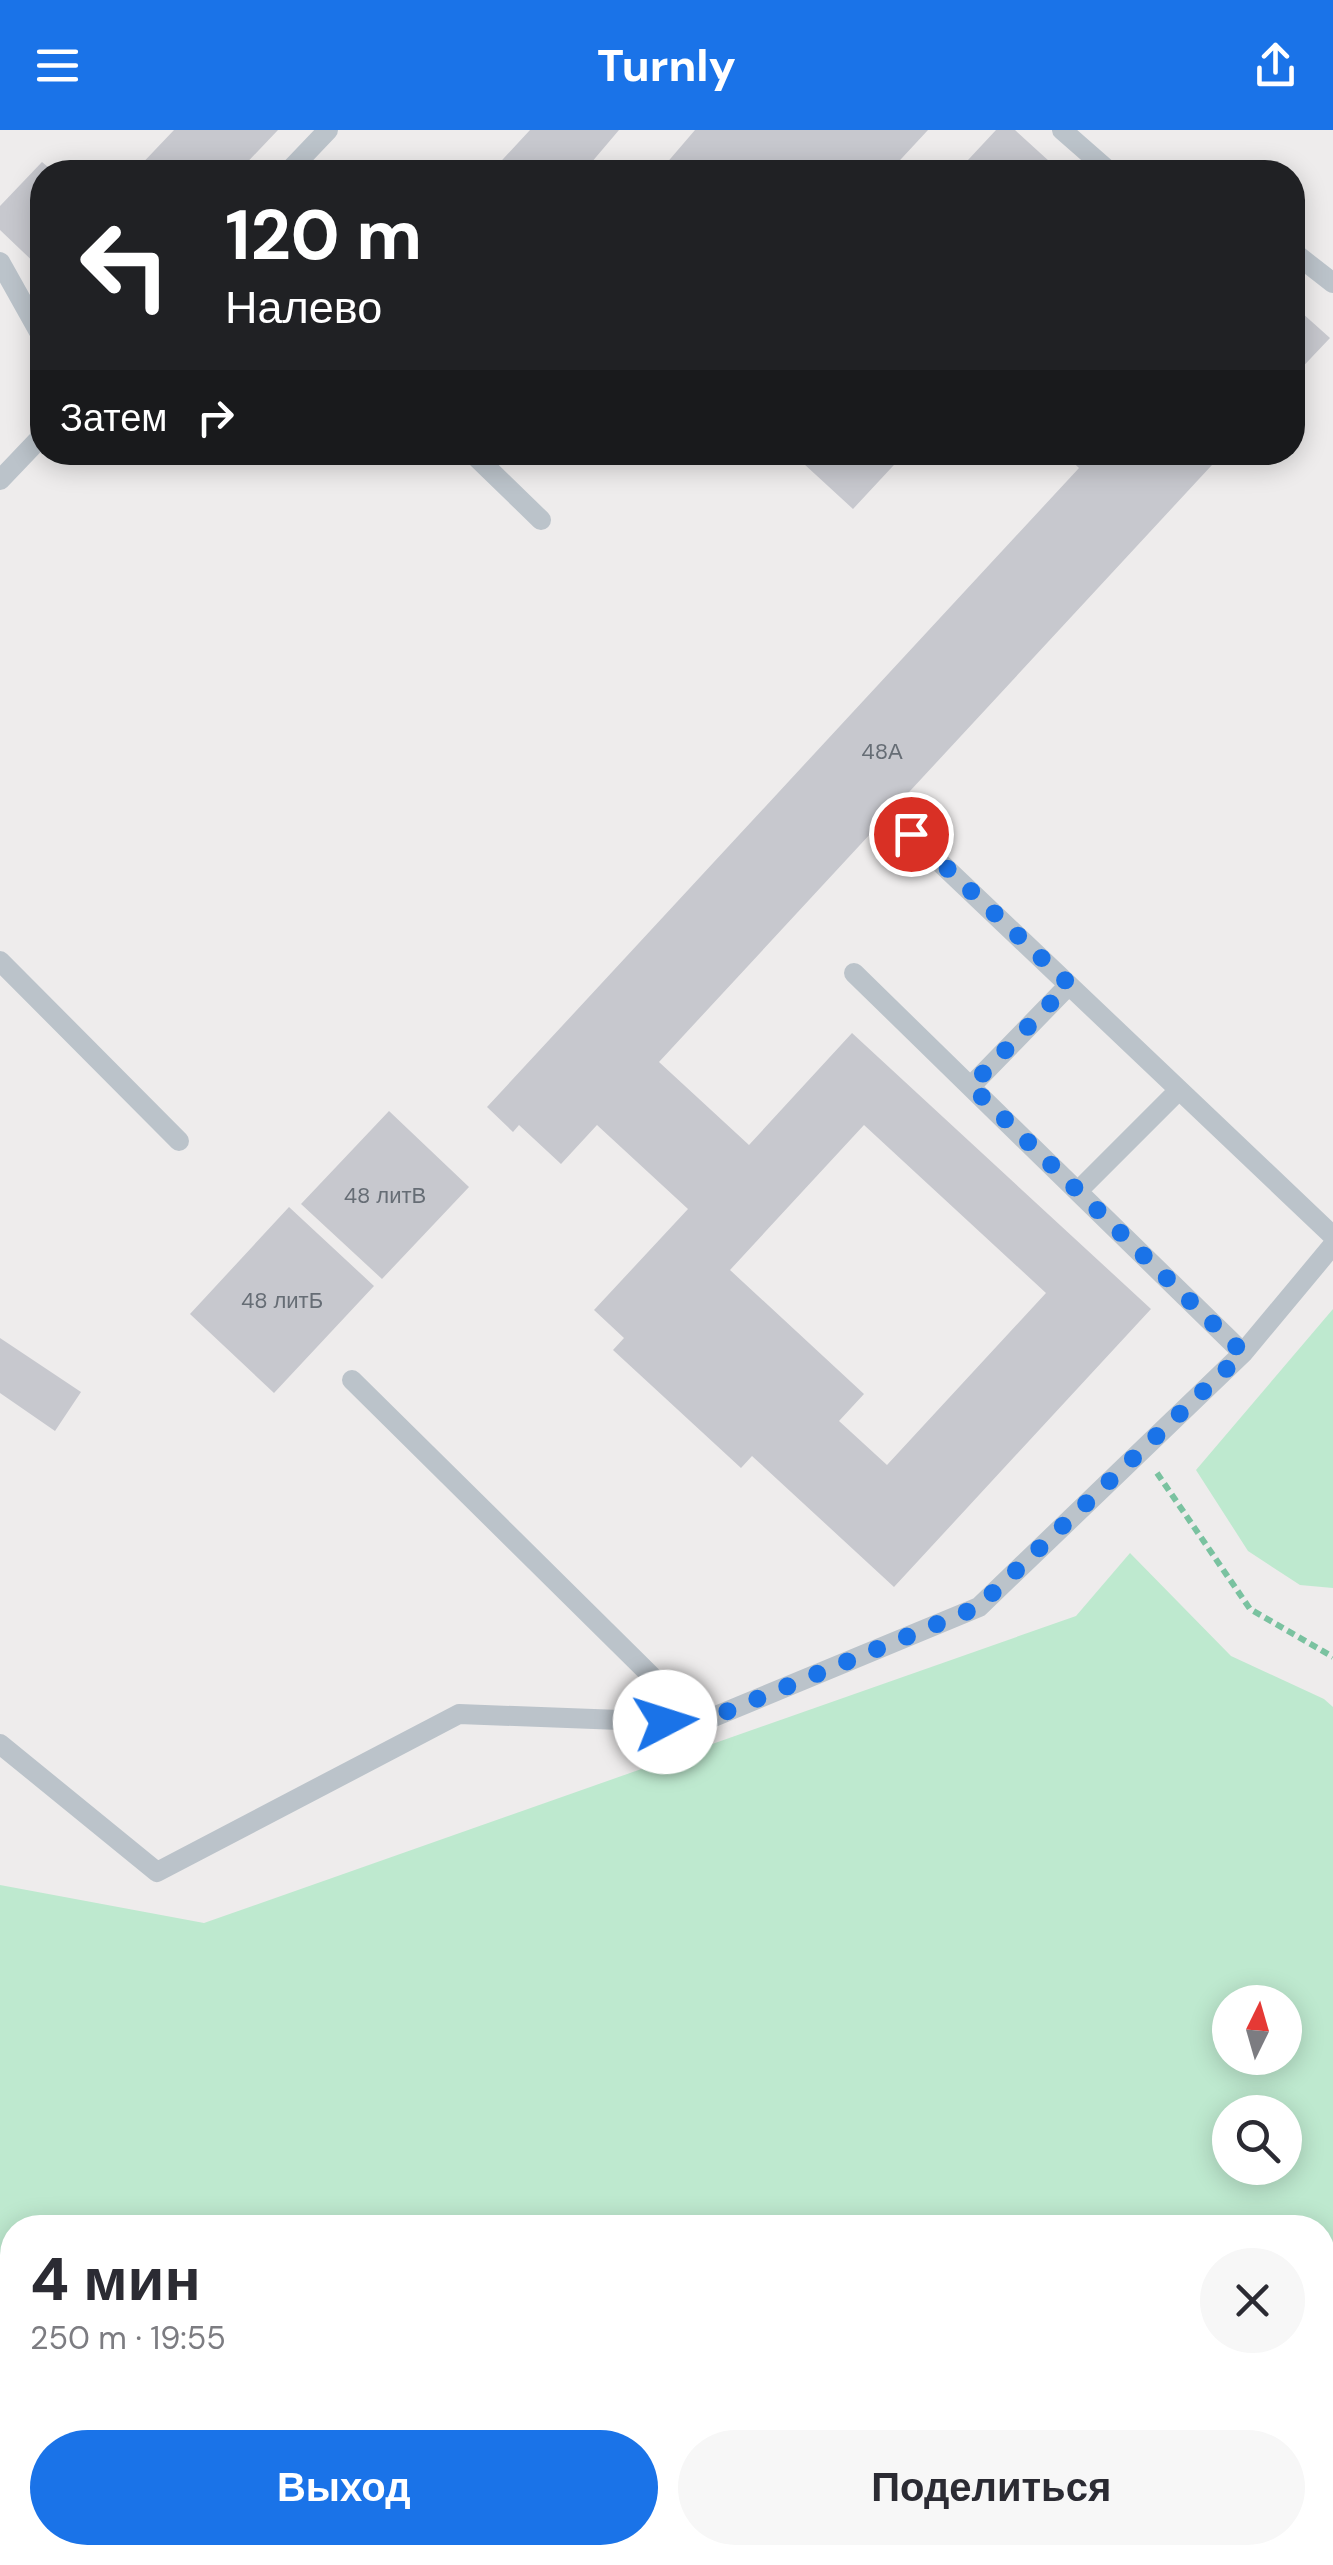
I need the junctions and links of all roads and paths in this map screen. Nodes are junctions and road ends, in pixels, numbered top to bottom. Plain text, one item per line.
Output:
1 (328, 130) edge
2 (1062, 130) edge
3 (299, 160) edge
4 (1096, 160) edge
5 (1305, 261) edge
6 (0, 262) edge
7 (1333, 283) edge
8 (30, 316) edge
9 (30, 449) edge
10 (484, 465) edge
11 (0, 480) edge
12 (541, 520) dead end
13 (911, 834) dead end
14 (0, 961) edge
15 (854, 973) dead end
16 (1069, 984) junction
17 (971, 1086) junction
18 (1179, 1090) junction
19 (179, 1141) dead end
20 (1078, 1191) junction
21 (1333, 1236) edge
22 (1333, 1245) edge
23 (1243, 1353) junction
24 (352, 1380) dead end
25 (1142, 1451) junction
26 (1333, 1657) edge
27 (699, 1723) junction
28 (0, 1744) edge

1 - 3 lane
2 - 4 lane
5 - 7 lane
6 - 8 lane
9 - 11 lane
10 - 12 lane
13 - 16 lane
14 - 19 lane
15 - 17 lane
16 - 17 lane
16 - 18 lane
17 - 20 lane
18 - 20 lane
18 - 21 lane
20 - 23 lane
22 - 23 lane
23 - 25 lane
24 - 27 lane
25 - 26 path
25 - 27 lane
27 - 28 lane

